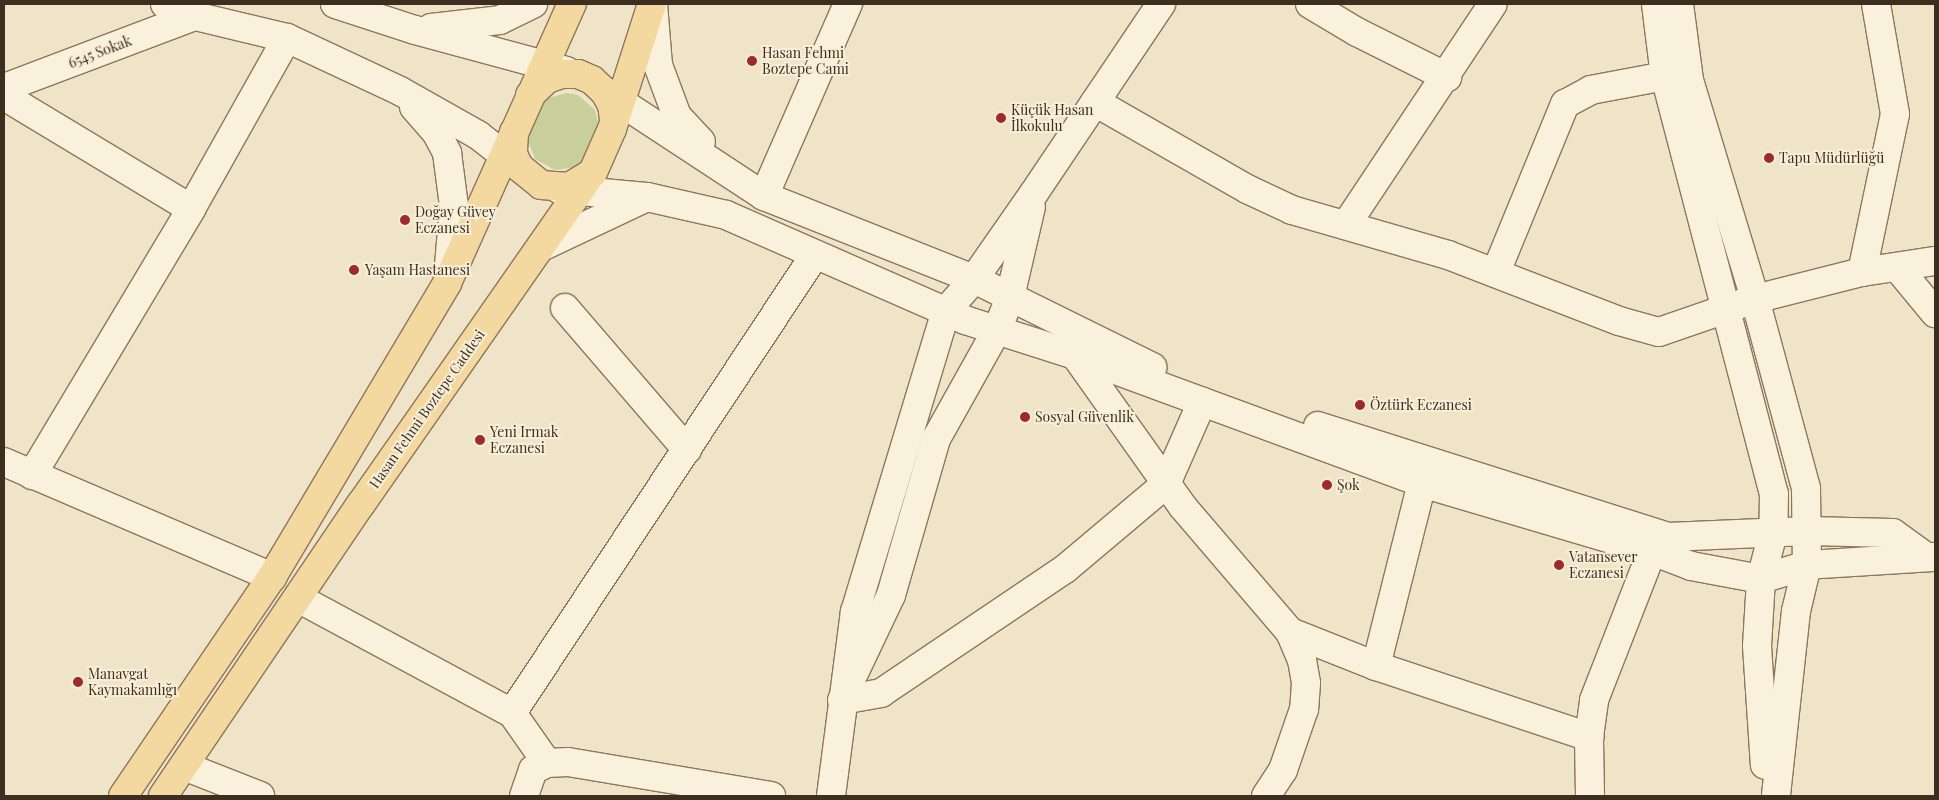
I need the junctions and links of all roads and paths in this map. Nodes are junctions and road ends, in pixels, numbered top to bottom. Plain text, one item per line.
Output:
1 (165, 4) edge
2 (335, 4) edge
3 (533, 4) edge
4 (572, 4) edge
5 (653, 4) edge
6 (1161, 4) edge
7 (1310, 4) edge
8 (1493, 4) edge
9 (1656, 4) edge
10 (1679, 4) edge
11 (1876, 4) edge
12 (842, 6) edge
13 (195, 16) junction
14 (415, 30) junction
15 (287, 38) junction
16 (544, 64) junction
17 (578, 74) junction
18 (1665, 76) junction
19 (1447, 77) junction
20 (4, 88) edge
21 (400, 91) junction
22 (4, 96) edge
23 (1095, 102) junction
24 (613, 104) junction
25 (520, 114) junction
26 (511, 161) junction
27 (732, 177) junction
28 (576, 183) junction
29 (1034, 193) junction
30 (764, 196) junction
31 (647, 197) junction
32 (191, 209) junction
33 (1346, 225) junction
34 (541, 247) junction
35 (814, 256) junction
36 (1935, 261) edge
37 (1897, 267) junction
38 (1496, 272) junction
39 (1862, 272) junction
40 (974, 279) junction
41 (447, 283) junction
42 (1010, 297) junction
43 (1755, 299) junction
44 (565, 308) dead end
45 (1728, 310) junction
46 (946, 311) junction
47 (1935, 313) edge
48 (997, 330) junction
49 (1075, 355) junction
50 (1202, 402) junction
51 (687, 450) junction
52 (4, 462) edge
53 (32, 475) junction
54 (1422, 483) junction
55 (1166, 484) junction
56 (1808, 532) junction
57 (1773, 533) junction
58 (1652, 551) junction
59 (1930, 556) edge
60 (1807, 565) junction
61 (272, 577) junction
62 (1761, 579) junction
63 (298, 598) junction
64 (1290, 632) junction
65 (1376, 666) junction
66 (842, 700) junction
67 (512, 713) junction
68 (1589, 737) junction
69 (546, 763) junction
70 (184, 766) junction
71 (123, 796) edge
72 (163, 796) edge
73 (260, 796) edge
74 (524, 796) edge
75 (771, 796) edge
76 (832, 796) edge
77 (1266, 796) edge
78 (1590, 796) edge
79 (1767, 796) edge
80 (1776, 796) edge

1 - 13 street
2 - 14 street
3 - 14 street
4 - 16 main road
5 - 24 main road, Hasan Fehmi Boztepe Caddesi
5 - 27 street
6 - 23 street
7 - 19 street
8 - 19 street
9 - 18 street
10 - 43 street
11 - 39 street
12 - 30 street
13 - 15 street
13 - 20 street, 6545 Sokak
14 - 16 street
15 - 21 street
15 - 32 street
16 - 17 street
16 - 25 main road
17 - 24 main road
17 - 25 main road
18 - 38 street
18 - 45 street
19 - 33 street
21 - 26 street
21 - 41 street
22 - 32 street
23 - 29 street
23 - 33 street
24 - 27 street
24 - 28 main road, Hasan Fehmi Boztepe Caddesi
25 - 26 main road
26 - 28 main road
26 - 41 main road
27 - 30 street
28 - 31 street
28 - 34 main road, Hasan Fehmi Boztepe Caddesi
29 - 40 street
29 - 42 street
30 - 40 street
31 - 34 street
31 - 35 street
32 - 53 street
33 - 38 street
34 - 63 main road, Hasan Fehmi Boztepe Caddesi
35 - 46 street
35 - 51 street
36 - 37 street
37 - 39 street
37 - 47 street
38 - 45 street
39 - 43 street
40 - 42 street
40 - 46 street
41 - 61 main road
42 - 48 street
42 - 57 street
43 - 45 street
43 - 56 street
44 - 51 street
45 - 57 street
46 - 48 street
46 - 66 street
48 - 49 street
48 - 66 street
49 - 50 street
49 - 55 street
50 - 54 street
50 - 55 street
51 - 67 street
52 - 53 street
53 - 61 street
54 - 58 street
54 - 65 street
55 - 64 street
55 - 66 street
56 - 57 street
56 - 59 street
56 - 60 street
57 - 62 street
58 - 62 street
58 - 68 street
59 - 60 street
60 - 62 street
60 - 80 street
61 - 71 main road
62 - 79 street
63 - 67 street
63 - 70 main road, Hasan Fehmi Boztepe Caddesi
64 - 65 street
64 - 77 street
65 - 68 street
66 - 76 street
67 - 69 street
68 - 78 street
69 - 74 street
69 - 75 street
70 - 72 main road, Hasan Fehmi Boztepe Caddesi
70 - 73 street

